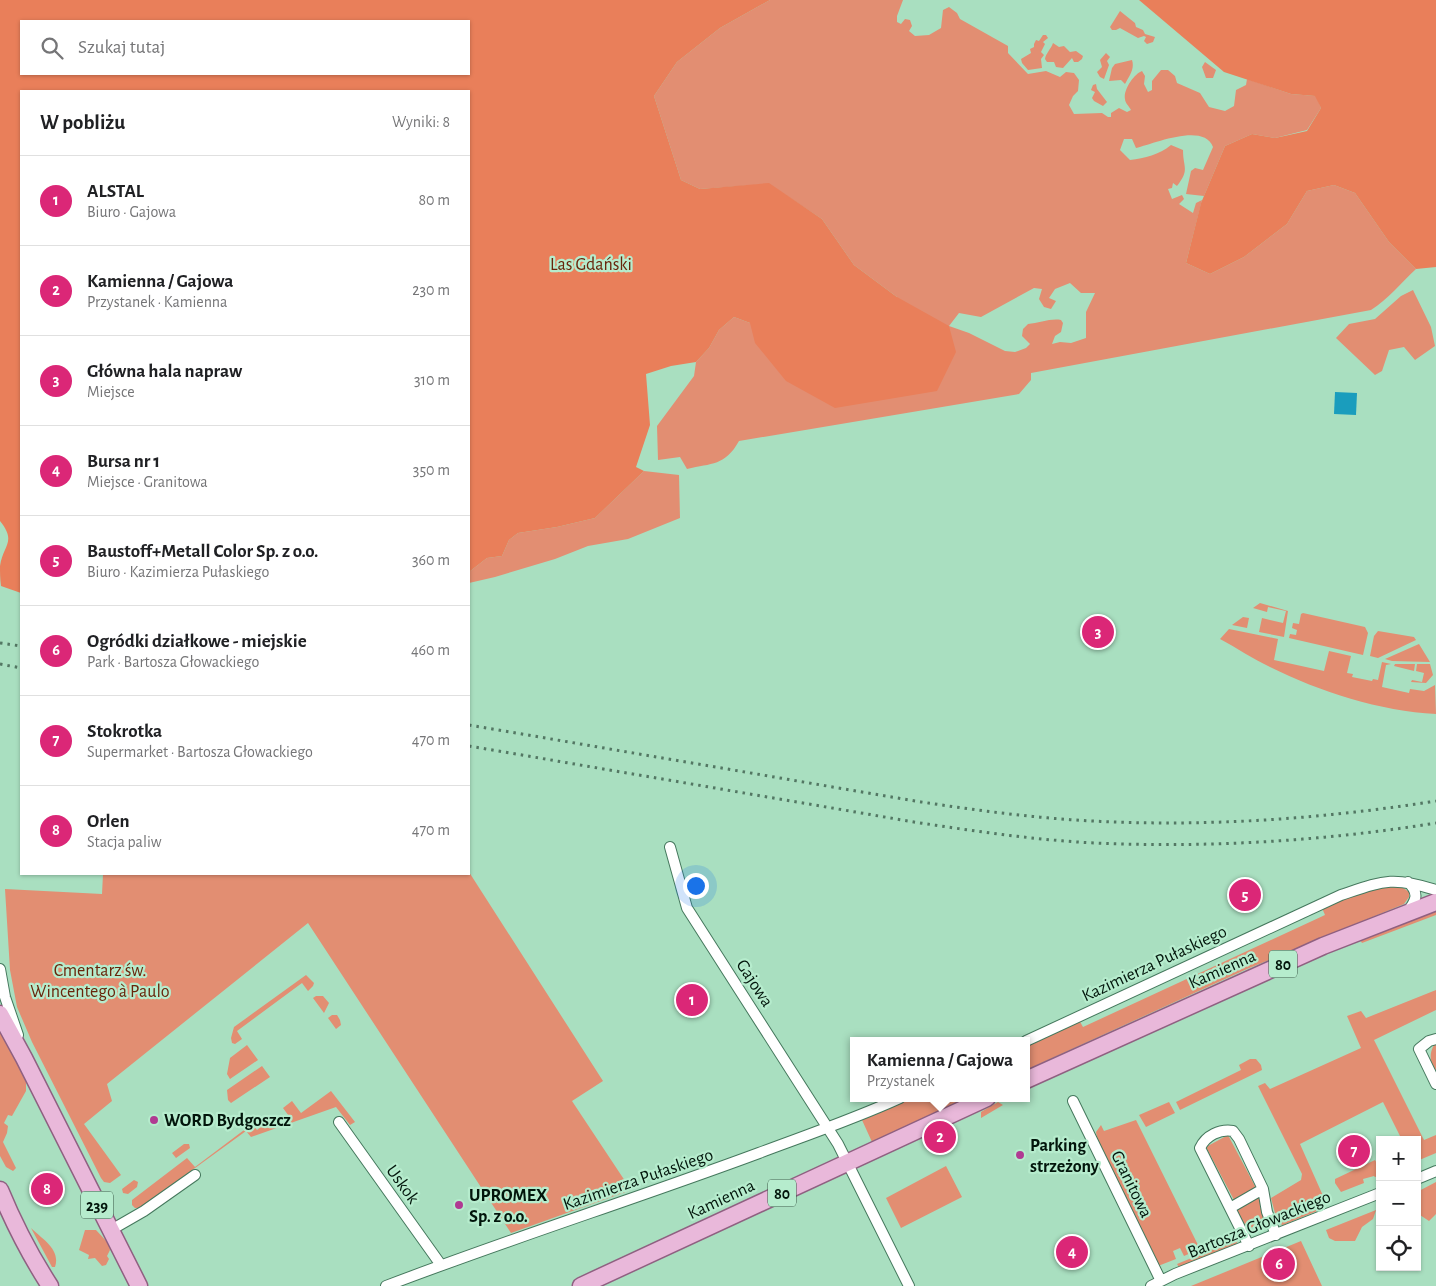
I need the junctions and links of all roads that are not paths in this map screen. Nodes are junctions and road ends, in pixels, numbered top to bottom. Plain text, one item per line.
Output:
1 (670, 847) dead end
2 (1408, 882) junction
3 (1436, 890) edge
4 (1436, 902) edge
5 (1407, 912) junction
6 (0, 969) edge
7 (0, 1014) edge
8 (1030, 1039) edge
9 (1436, 1039) edge
10 (24, 1058) junction
11 (1030, 1078) edge
12 (1436, 1084) edge
13 (1073, 1101) dead end
14 (891, 1102) edge
15 (978, 1102) edge
16 (339, 1122) dead end
17 (829, 1128) junction
18 (848, 1162) junction
19 (1436, 1171) edge
20 (195, 1175) dead end
21 (1421, 1177) edge
22 (0, 1190) edge
23 (1263, 1190) junction
24 (1376, 1195) edge
25 (1230, 1208) junction
26 (111, 1230) junction
27 (1276, 1235) junction
28 (1249, 1246) junction
29 (440, 1265) junction
30 (1161, 1281) junction
31 (50, 1286) edge
32 (139, 1286) edge
33 (386, 1286) edge
34 (581, 1286) edge
35 (909, 1286) edge
36 (1151, 1286) edge

1 - 17 street, Gajowa
2 - 3 street, Kazimierza Pułaskiego
2 - 5 street
2 - 8 street, Kazimierza Pułaskiego
4 - 5 main road, Kamienna / 80
5 - 11 main road, Kamienna / 80
6 - 10 street
7 - 10 main road, 239
9 - 12 street
10 - 26 main road, 239
13 - 30 street, Granitowa
14 - 17 street, Kazimierza Pułaskiego
15 - 18 main road, Kamienna / 80
16 - 29 street, Uskok
17 - 18 street, Gajowa
17 - 29 street, Kazimierza Pułaskiego
18 - 34 main road, Kamienna / 80
18 - 35 street
19 - 21 street
20 - 26 street
22 - 31 main road
23 - 25 street
23 - 25 street
23 - 27 street
24 - 27 street, Bartosza Głowackiego
25 - 28 street
26 - 32 main road, 239
27 - 28 street, Bartosza Głowackiego
28 - 30 street, Bartosza Głowackiego
29 - 33 street, Kazimierza Pułaskiego
30 - 36 street, Bartosza Głowackiego

